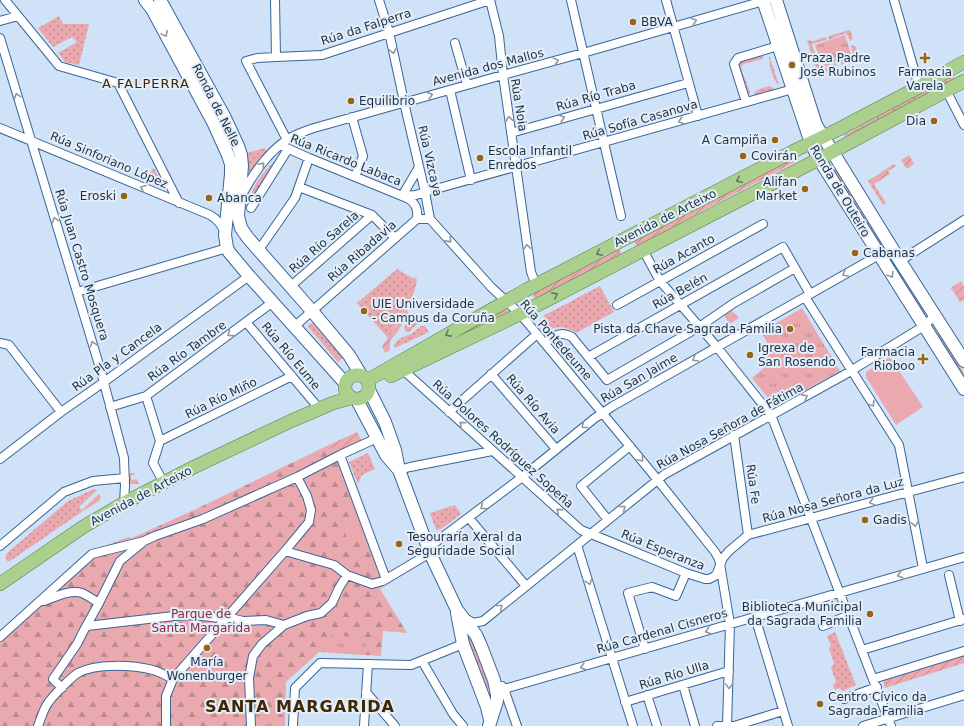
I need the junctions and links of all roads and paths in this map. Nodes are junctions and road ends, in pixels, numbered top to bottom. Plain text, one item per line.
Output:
1 (5, 0) edge
2 (145, 0) edge
3 (160, 0) edge
4 (275, 0) edge
5 (379, 0) edge
6 (490, 0) edge
7 (570, 0) edge
8 (666, 0) edge
9 (764, 0) edge
10 (776, 0) edge
11 (894, 0) edge
12 (18, 16) junction
13 (0, 21) edge
14 (673, 27) junction
15 (389, 32) junction
16 (0, 38) edge
17 (455, 43) dead end
18 (778, 46) junction
19 (583, 53) junction
20 (276, 56) junction
21 (964, 62) edge
22 (502, 75) junction
23 (964, 81) edge
24 (688, 83) junction
25 (467, 85) junction
26 (919, 87) junction
27 (793, 89) junction
28 (450, 90) junction
29 (946, 90) junction
30 (746, 102) junction
31 (404, 103) junction
32 (596, 109) junction
33 (698, 116) junction
34 (352, 118) junction
35 (964, 125) edge
36 (0, 128) edge
37 (511, 133) junction
38 (824, 137) junction
39 (287, 140) junction
40 (31, 141) junction
41 (604, 142) junction
42 (811, 143) junction
43 (284, 147) junction
44 (833, 151) junction
45 (309, 158) junction
46 (818, 159) junction
47 (419, 167) junction
48 (516, 167) junction
49 (355, 177) junction
50 (471, 180) junction
51 (299, 187) junction
52 (425, 192) junction
53 (402, 196) junction
54 (240, 197) junction
55 (179, 202) junction
56 (228, 204) junction
57 (252, 208) dead end
58 (210, 215) junction
59 (372, 215) junction
60 (621, 216) dead end
61 (417, 219) junction
62 (430, 219) junction
63 (964, 220) edge
64 (763, 224) dead end
65 (248, 238) junction
66 (395, 238) junction
67 (226, 242) junction
68 (258, 250) junction
69 (643, 250) junction
70 (879, 255) junction
71 (900, 261) junction
72 (795, 268) junction
73 (249, 276) junction
74 (660, 281) junction
75 (536, 285) junction
76 (291, 286) junction
77 (78, 292) junction
78 (807, 296) junction
79 (273, 302) junction
80 (507, 302) junction
81 (617, 305) dead end
82 (680, 305) junction
83 (312, 311) junction
84 (520, 314) junction
85 (934, 314) junction
86 (246, 322) junction
87 (295, 326) junction
88 (924, 326) junction
89 (699, 327) junction
90 (537, 334) junction
91 (0, 343) edge
92 (545, 343) junction
93 (717, 347) junction
94 (588, 357) junction
95 (964, 361) edge
96 (403, 370) junction
97 (851, 371) junction
98 (491, 374) junction
99 (292, 376) junction
100 (104, 382) junction
101 (367, 383) junction
102 (964, 389) edge
103 (350, 392) junction
104 (146, 396) junction
105 (317, 406) junction
106 (110, 407) junction
107 (60, 412) junction
108 (449, 412) junction
109 (602, 413) junction
110 (771, 415) junction
111 (291, 421) junction
112 (734, 435) junction
113 (377, 438) junction
114 (160, 441) junction
115 (630, 446) junction
116 (556, 449) junction
117 (492, 451) junction
118 (340, 455) junction
119 (0, 459) edge
120 (399, 470) junction
121 (160, 476) dead end
122 (297, 477) junction
123 (964, 477) edge
124 (125, 478) junction
125 (521, 478) junction
126 (658, 480) junction
127 (908, 492) junction
128 (124, 502) junction
129 (469, 518) junction
130 (811, 518) junction
131 (608, 520) junction
132 (590, 534) junction
133 (748, 536) junction
134 (144, 541) junction
135 (577, 545) junction
136 (0, 546) edge
137 (284, 551) junction
138 (429, 551) junction
139 (964, 557) edge
140 (720, 564) junction
141 (923, 568) junction
142 (686, 573) junction
143 (347, 575) junction
144 (949, 575) dead end
145 (385, 580) junction
146 (0, 584) edge
147 (526, 586) junction
148 (840, 592) junction
149 (39, 601) junction
150 (99, 603) junction
151 (457, 610) junction
152 (849, 615) junction
153 (755, 617) junction
154 (225, 619) junction
155 (962, 620) edge
156 (483, 621) junction
157 (730, 624) junction
158 (284, 625) junction
159 (87, 626) junction
160 (823, 626) dead end
161 (476, 635) junction
162 (0, 637) edge
163 (463, 644) junction
164 (645, 649) junction
165 (862, 650) junction
166 (964, 650) edge
167 (612, 658) junction
168 (422, 661) junction
169 (368, 664) junction
170 (729, 671) junction
171 (173, 679) junction
172 (873, 679) junction
173 (683, 685) junction
174 (876, 687) junction
175 (62, 688) junction
176 (366, 692) junction
177 (501, 692) junction
178 (647, 695) junction
179 (964, 695) edge
180 (844, 699) dead end
181 (625, 702) junction
182 (487, 707) junction
183 (783, 711) junction
184 (890, 722) edge
185 (489, 723) edge
186 (38, 726) edge
187 (166, 726) edge
188 (251, 726) edge
189 (293, 726) edge
190 (364, 726) edge
191 (395, 726) edge
192 (463, 726) edge
193 (517, 726) edge
194 (633, 726) edge
195 (657, 726) edge
196 (695, 726) edge
197 (717, 726) edge
198 (727, 726) edge
199 (788, 726) edge
200 (863, 726) edge

1 - 12 street
2 -> 56 street, Ronda de Nelle
3 - 54 street, Ronda de Nelle
4 - 20 street
5 - 15 street, Rúa Vizcaya
6 - 15 street, Rúa da Falperra
6 - 22 street, Rúa Noia
7 - 19 street
8 - 14 street
14 -> 9 street, Avenida dos Mallos
9 - 18 street, Ronda de Outeiro
10 - 38 street, Ronda de Outeiro
11 - 26 street
12 - 13 street
12 - 55 street
14 - 19 street, Avenida dos Mallos
14 - 24 street
15 - 20 street, Rúa da Falperra
15 -> 31 street, Rúa Vizcaya
40 -> 16 street, Rúa Juan Castro Mosquera
17 - 25 street
18 - 27 street, Ronda de Outeiro
18 - 30 street
22 -> 19 street, Avenida dos Mallos
19 - 32 street
20 - 39 street, Rúa da Falperra
21 - 26 main road, Avenida de Arteixo
22 - 25 street, Avenida dos Mallos
37 -> 22 street, Rúa Noia
23 - 29 main road, Avenida de Arteixo
24 - 32 street, Rúa Río Traba
24 - 33 street
25 - 28 street, Avenida dos Mallos
26 - 38 main road, Avenida de Arteixo
27 - 30 street
27 - 42 street, Ronda de Outeiro
31 -> 28 street, Avenida dos Mallos
28 - 50 street
29 - 35 street
29 - 44 main road, Avenida de Arteixo
30 - 33 street, Rúa Sofía Casanova
31 - 34 street, Avenida dos Mallos
31 - 47 street, Rúa Vizcaya
37 -> 32 street, Rúa Río Traba
32 - 41 street
33 -> 41 street, Rúa Sofía Casanova
34 - 39 street, Avenida dos Mallos
34 - 49 street
36 - 40 street, Rúa Sinforiano López
37 - 48 street, Rúa Noia
38 - 42 main road, Avenida de Arteixo
38 - 44 street, Ronda de Outeiro
39 - 43 street, Avenida dos Mallos
55 -> 40 street, Rúa Sinforiano López
77 -> 40 street, Rúa Juan Castro Mosquera
41 - 48 street, Rúa Sofía Casanova
41 - 60 street
42 - 46 street, Ronda de Outeiro
42 -> 75 main road, Avenida de Arteixo
43 - 45 street, Rúa Ricardo Labaca
54 -> 43 street, Avenida dos Mallos
43 - 57 street
44 - 46 main road, Avenida de Arteixo
44 - 71 street, Ronda de Outeiro
45 - 49 street, Rúa Ricardo Labaca
45 - 51 street
46 - 69 main road, Avenida de Arteixo
46 - 70 street, Ronda de Outeiro
47 - 52 street, Rúa Vizcaya
47 - 53 street, Rúa Ricardo Labaca
48 - 50 street, Rúa Sofía Casanova
75 -> 48 street, Rúa Noia
49 - 53 street, Rúa Ricardo Labaca
50 - 52 street, Rúa Sofía Casanova
51 - 59 street
51 - 68 street
52 - 53 street, Rúa Ricardo Labaca
52 - 62 street, Rúa Vizcaya
53 - 61 street, Rúa Ricardo Labaca
54 - 65 street, Ronda de Nelle
55 - 58 street, Rúa Sinforiano López
56 - 58 street
56 - 67 street, Ronda de Nelle
58 - 67 street, Rúa Sinforiano López
59 - 66 street
59 - 76 street, Rúa Río Sarela
61 - 62 street
61 - 66 street, Rúa Ribadavia
62 -> 80 street
63 - 71 street
64 - 74 street, Rúa Acanto
65 - 67 street
65 - 68 street, Ronda de Nelle
66 - 83 street, Rúa Ribadavia
67 - 73 street, Ronda de Nelle
67 - 77 street
68 - 76 street, Ronda de Nelle
69 - 74 street
84 -> 69 main road, Avenida de Arteixo
70 -> 78 street, Rúa San Jaime
70 -> 88 street, Ronda de Outeiro
71 - 85 street, Ronda de Outeiro
72 - 78 street
72 - 82 street, Rúa Belén
72 - 89 street
73 - 79 street, Ronda de Nelle
73 - 100 street, Rúa Pla y Cancela
74 - 81 street, Rúa Acanto
74 - 82 street
75 - 80 main road, Avenida de Arteixo
76 - 83 street, Ronda de Nelle
100 -> 77 street, Rúa Juan Castro Mosquera
78 - 93 street, Rúa San Jaime
78 - 97 street
79 - 86 street, Rúa Río Tambre
79 - 87 street, Ronda de Nelle
80 - 84 street, Rúa Pontedeume
80 -> 101 main road, Avenida de Arteixo
82 - 89 street
82 - 94 street, Rúa Belén
83 - 87 street
83 - 101 street, Ronda de Nelle
84 - 90 street, Rúa Pontedeume
84 - 96 main road, Avenida de Arteixo
85 - 88 street
85 - 95 street, Ronda de Outeiro
86 - 99 street, Rúa Río Eume
86 -> 104 street, Rúa Río Tambre
87 - 103 street, Ronda de Nelle
88 - 97 street, Rúa Nosa Señora de Fátima
88 - 102 street, Ronda de Outeiro
89 - 93 street
89 - 94 street
90 - 92 street, Rúa Pontedeume
90 - 98 street
91 - 107 street
92 - 94 street
92 - 109 street, Rúa Pontedeume
93 -> 109 street, Rúa San Jaime
93 - 110 street
96 - 101 main road, Avenida de Arteixo
96 - 108 street, Rúa Dolores Rodríguez Sopeña
110 -> 97 street, Rúa Nosa Señora de Fátima
97 -> 127 street
98 - 108 street
98 - 116 street, Rúa Río Avia
99 - 105 street, Rúa Río Eume
99 - 114 street, Rúa Río Miño
100 - 106 street, Rúa Juan Castro Mosquera
100 - 107 street, Rúa Pla y Cancela
101 - 103 main road
101 - 103 main road
101 - 120 street, Ronda de Nelle
103 - 105 main road, Avenida de Arteixo
103 - 111 main road, Avenida de Arteixo
103 - 113 street, Ronda de Nelle
104 - 106 street, Rúa Río Tambre
104 - 114 street
105 - 111 main road, Avenida de Arteixo
106 - 124 street, Rúa Juan Castro Mosquera
107 - 119 street, Rúa Pla y Cancela
117 -> 108 street, Rúa Dolores Rodríguez Sopeña
109 - 115 street, Rúa Pontedeume
109 -> 116 street, Rúa San Jaime
110 - 112 street, Rúa Nosa Señora de Fátima
110 - 130 street
111 - 128 main road, Avenida de Arteixo
112 - 126 street, Rúa Nosa Señora de Fátima
112 - 133 street, Rúa Fe
113 - 118 street
113 - 120 street, Ronda de Nelle
114 - 121 street
115 -> 126 street, Rúa Pontedeume
115 - 131 street
116 - 125 street, Rúa San Jaime
117 - 120 street
117 - 125 street, Rúa Dolores Rodríguez Sopeña
118 - 122 street
118 - 145 street
120 - 138 street, Ronda de Nelle
122 - 134 street
122 - 137 street
123 - 127 street, Rúa Nosa Señora da Luz
124 - 128 street, Rúa Juan Castro Mosquera
124 - 136 street
125 -> 129 street, Rúa San Jaime
132 -> 125 street, Rúa Dolores Rodríguez Sopeña
131 -> 126 street, Rúa Nosa Señora de Fátima
126 - 140 street, Rúa Pontedeume
127 -> 130 street, Rúa Nosa Señora da Luz
127 -> 141 street
128 - 146 main road, Avenida de Arteixo
129 - 138 street, Rúa San Jaime
129 - 147 street
130 - 133 street, Rúa Nosa Señora da Luz
130 - 148 street
131 - 132 street, Rúa Nosa Señora de Fátima
132 - 135 street, Rúa Nosa Señora de Fátima
132 - 142 street, Rúa Esperanza
133 - 140 street, Rúa Nosa Señora da Luz
134 - 149 street
134 - 150 street
135 - 147 street, Rúa Nosa Señora de Fátima
135 -> 167 street
137 - 143 street
137 - 154 street
138 - 145 street, Rúa San Jaime
138 - 151 street, Ronda de Nelle
139 - 141 street, Rúa Cardenal Cisneros
140 - 142 street, Rúa Esperanza
140 - 157 street, Rúa Pontedeume
141 -> 148 street, Rúa Cardenal Cisneros
142 - 164 street
143 - 145 street
143 - 158 street
144 - 155 street
156 -> 147 street, Rúa Nosa Señora de Fátima
148 - 152 street
148 - 153 street, Rúa Cardenal Cisneros
149 - 150 street
149 - 162 street
150 - 159 street
151 - 156 street
151 - 161 street, Ronda de Nelle
151 - 163 street, Ronda de Nelle
152 - 160 street
152 - 165 street
153 - 157 street, Rúa Cardenal Cisneros
153 - 183 street
154 - 158 street
154 - 159 street
154 - 171 street
155 - 165 street
156 - 161 street, Rúa Nosa Señora de Fátima
157 -> 164 street, Rúa Cardenal Cisneros
157 - 170 street, Rúa Pontedeume
158 - 188 street
159 - 175 street
161 - 177 street, Ronda de Nelle
163 - 168 street
163 - 182 street, Ronda de Nelle
164 - 167 street, Rúa Cardenal Cisneros
165 - 172 street
166 - 172 street
167 -> 177 street, Rúa Cardenal Cisneros
167 - 181 street
168 - 169 street
168 - 192 street
169 - 176 street
169 - 189 street
170 - 173 street, Rúa Río Ulla
170 -> 198 street, Rúa Pontedeume
171 - 175 street
171 - 187 street
172 - 174 street
173 - 178 street, Rúa Río Ulla
173 - 196 street
174 - 180 street
174 - 184 street
175 - 186 street
176 - 190 street
176 - 191 street
177 - 182 street
177 - 185 street, Ronda de Nelle
177 - 193 street
178 - 181 street, Rúa Río Ulla
178 - 195 street
179 - 184 street
181 - 194 street
182 - 185 street, Ronda de Nelle
183 - 198 street
183 - 199 street
184 - 200 street
197 - 198 street

